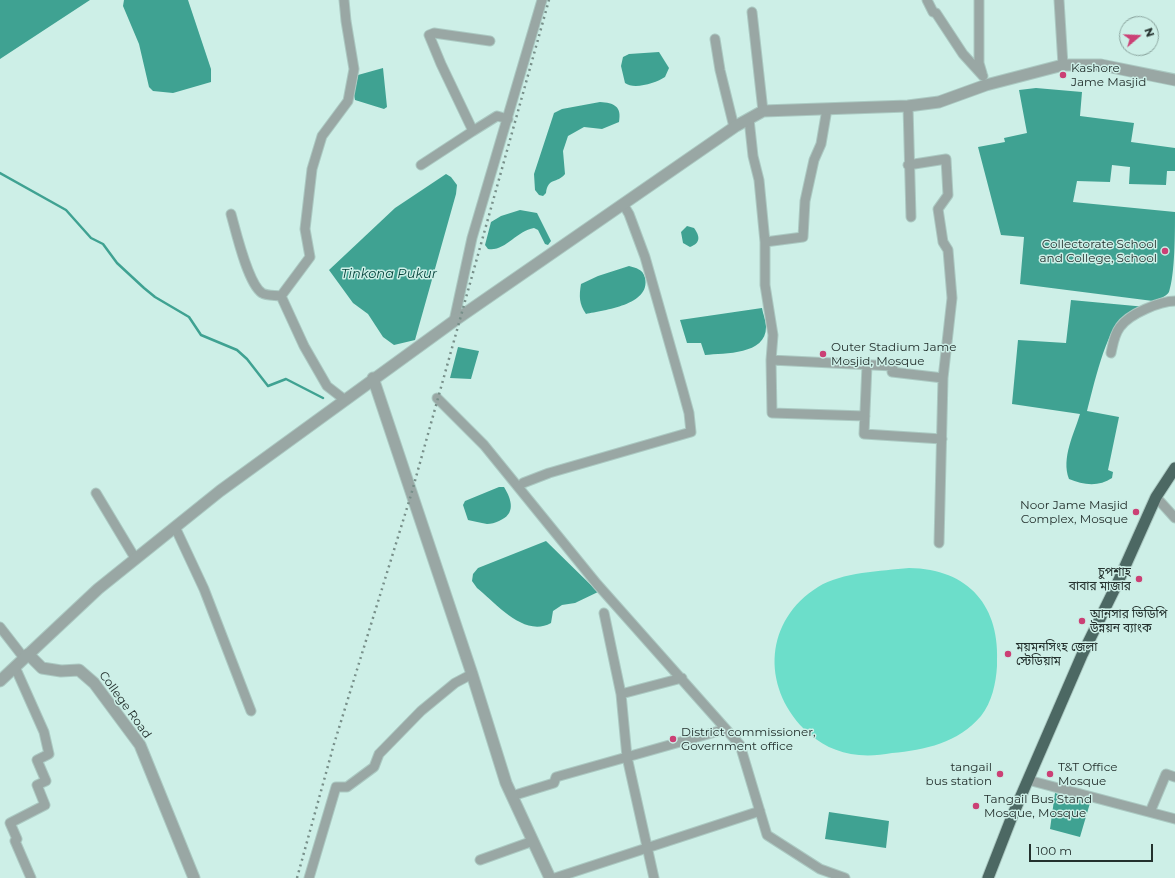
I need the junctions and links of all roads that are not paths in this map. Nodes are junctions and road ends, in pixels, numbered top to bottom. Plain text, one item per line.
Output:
1 (344, 0) edge
2 (542, 0) edge
3 (927, 0) edge
4 (979, 0) edge
5 (1059, 0) edge
6 (752, 12) dead end
7 (715, 39) dead end
8 (490, 41) dead end
9 (1063, 65) junction
10 (1175, 80) edge
11 (985, 81) junction
12 (908, 106) junction
13 (827, 109) junction
14 (763, 111) junction
15 (508, 119) junction
16 (749, 119) junction
17 (734, 127) junction
18 (473, 131) junction
19 (421, 165) dead end
20 (908, 166) junction
21 (623, 204) junction
22 (231, 214) dead end
23 (912, 217) dead end
24 (765, 242) junction
25 (281, 296) junction
26 (1175, 301) edge
27 (454, 321) junction
28 (1111, 353) dead end
29 (771, 360) junction
30 (867, 365) junction
31 (373, 378) junction
32 (943, 378) junction
33 (437, 398) dead end
34 (345, 400) junction
35 (865, 416) junction
36 (942, 439) junction
37 (1175, 468) edge
38 (523, 483) dead end
39 (96, 492) dead end
40 (1156, 497) junction
41 (1175, 518) edge
42 (176, 527) junction
43 (939, 543) dead end
44 (135, 558) junction
45 (604, 613) dead end
46 (0, 627) edge
47 (26, 656) junction
48 (15, 667) junction
49 (472, 674) junction
50 (682, 678) junction
51 (0, 681) edge
52 (621, 694) junction
53 (251, 711) dead end
54 (726, 729) junction
55 (627, 757) junction
56 (1175, 777) edge
57 (1028, 780) junction
58 (512, 796) junction
59 (760, 811) junction
60 (1150, 812) junction
61 (1175, 819) edge
62 (533, 842) junction
63 (646, 848) junction
64 (480, 860) dead end
65 (31, 878) edge
66 (194, 878) edge
67 (309, 878) edge
68 (550, 878) edge
69 (555, 878) edge
70 (654, 878) edge
71 (845, 878) edge
72 (988, 878) edge

1 - 25 street
2 - 15 street
3 - 11 street
4 - 11 street
5 - 9 street
6 - 14 street
7 - 17 street
8 - 18 street
9 - 10 street
9 - 11 street
11 - 12 street
12 - 13 street
12 - 20 street
13 - 14 street
13 - 24 street
14 - 16 street
15 - 18 street
15 - 27 street
16 - 17 street
16 - 24 street
17 - 21 street
18 - 19 street
20 - 23 street
20 - 32 street
21 - 27 street
21 - 38 street
22 - 25 street
24 - 29 street
25 - 34 street
26 - 28 street
27 - 31 street
29 - 30 street
29 - 35 street
30 - 32 street
30 - 35 street
31 - 34 street
31 - 49 street
32 - 36 street
33 - 50 street
34 - 42 street
35 - 36 street
36 - 43 street
37 - 40 highway
39 - 44 street
40 - 41 street
40 - 57 highway
42 - 44 street
42 - 53 street
44 - 47 street
45 - 52 street
46 - 47 street
47 - 48 street
47 - 66 street, College Road
48 - 51 street
48 - 65 street
49 - 58 street
49 - 67 street
50 - 52 street
50 - 54 street
52 - 55 street
54 - 55 street
54 - 59 street
55 - 58 street
55 - 63 street
56 - 60 street
57 - 60 street
57 - 72 highway
58 - 62 street
59 - 63 street
59 - 71 street
60 - 61 street
62 - 64 street
62 - 68 street
63 - 69 street
63 - 70 street

